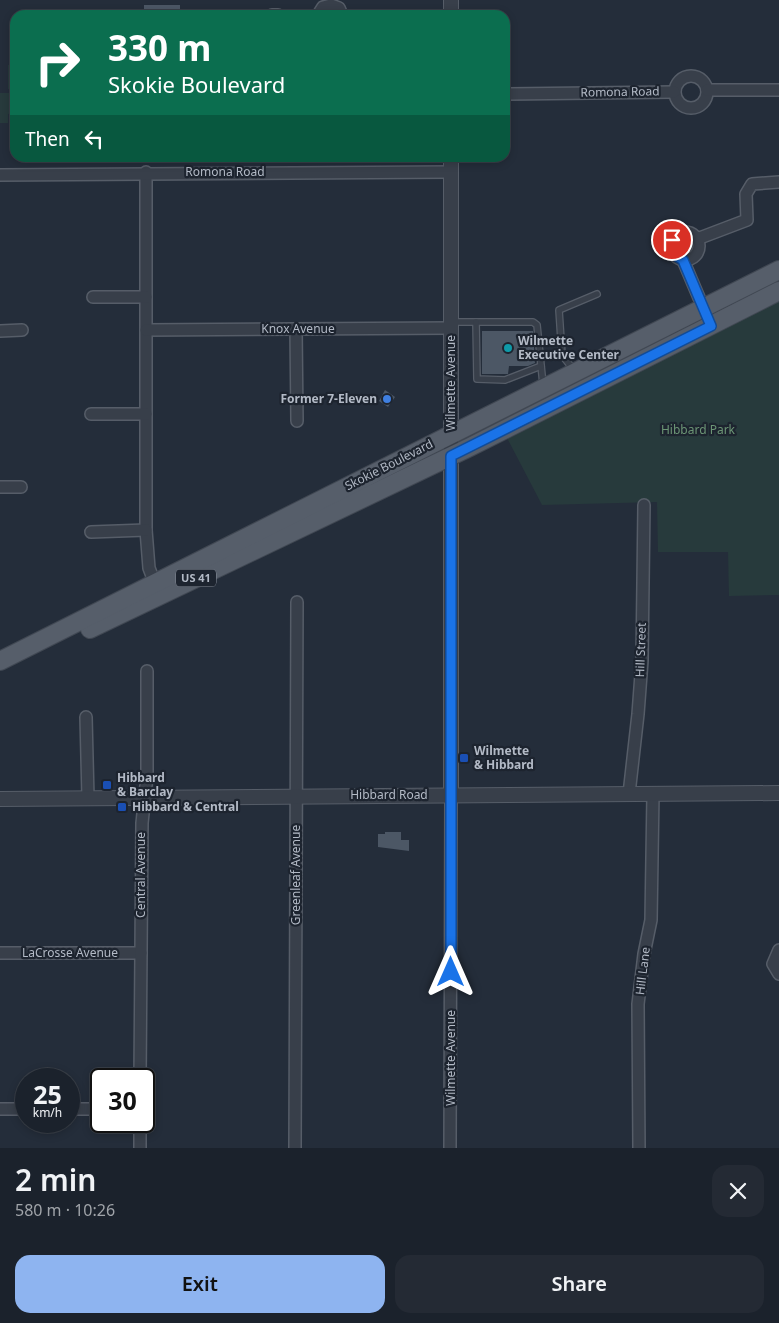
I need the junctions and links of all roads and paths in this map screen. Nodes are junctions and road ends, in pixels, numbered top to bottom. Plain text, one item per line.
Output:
1 (321, 10) edge
2 (340, 10) edge
3 (708, 90) junction
4 (779, 90) edge
5 (674, 92) junction
6 (510, 94) edge
7 (451, 162) edge
8 (146, 172) junction
9 (451, 172) junction
10 (0, 175) edge
11 (779, 182) edge
12 (697, 239) junction
13 (683, 260) junction
14 (779, 270) edge
15 (779, 291) edge
16 (598, 294) dead end
17 (93, 297) dead end
18 (146, 297) junction
19 (703, 307) junction
20 (476, 322) junction
21 (451, 325) junction
22 (711, 326) junction
23 (296, 329) junction
24 (22, 330) dead end
25 (146, 330) junction
26 (0, 331) edge
27 (541, 366) junction
28 (575, 371) junction
29 (543, 387) junction
30 (92, 414) dead end
31 (146, 414) junction
32 (297, 421) dead end
33 (451, 433) junction
34 (451, 456) junction
35 (0, 487) edge
36 (21, 487) dead end
37 (644, 505) dead end
38 (146, 530) junction
39 (91, 532) dead end
40 (157, 589) junction
41 (297, 602) dead end
42 (0, 661) edge
43 (147, 671) dead end
44 (0, 673) edge
45 (86, 717) dead end
46 (779, 793) edge
47 (629, 794) junction
48 (653, 794) junction
49 (452, 795) junction
50 (296, 796) junction
51 (144, 797) junction
52 (88, 798) junction
53 (0, 799) edge
54 (779, 950) edge
55 (140, 952) junction
56 (0, 953) edge
57 (779, 974) edge
58 (140, 1068) edge
59 (0, 1109) edge
60 (15, 1109) edge
61 (140, 1133) edge
62 (140, 1148) edge
63 (296, 1148) edge
64 (450, 1148) edge
65 (639, 1148) edge

1 - 2 street
3 - 4 street
3 - 5 street, Romona Road
3 - 5 street, Romona Road
5 - 6 street, Romona Road
7 - 9 street, Wilmette Avenue
8 - 9 street, Romona Road
8 - 10 street, Romona Road
8 - 18 street
9 - 21 street, Wilmette Avenue
11 - 12 street
12 - 13 street
12 - 13 street
13 - 19 street
14 - 19 main road, Skokie Boulevard / US 41
15 - 22 main road, Skokie Boulevard / US 41
16 - 28 lane
17 - 18 street
18 - 25 street
19 - 22 street
19 - 28 main road, Skokie Boulevard / US 41
20 - 21 lane
20 - 27 lane
20 - 27 lane
21 - 23 street, Knox Avenue
21 - 33 street, Wilmette Avenue
22 - 34 main road, Skokie Boulevard / US 41
23 - 25 street, Knox Avenue
23 - 32 street
24 - 26 street
25 - 31 street
27 - 29 lane
28 - 29 main road, Skokie Boulevard / US 41
29 - 33 main road, Skokie Boulevard / US 41
30 - 31 street
31 - 38 street
33 - 34 street, Wilmette Avenue
33 - 40 main road, Skokie Boulevard / US 41
34 - 40 main road, Skokie Boulevard / US 41
34 - 49 street, Wilmette Avenue
35 - 36 street
37 - 47 street, Hill Street
38 - 39 street
38 - 40 street
40 - 42 main road, Skokie Boulevard / US 41
40 - 44 main road, Skokie Boulevard / US 41
41 - 50 street, Greenleaf Avenue
43 - 51 street, Central Avenue
45 - 52 street
46 - 48 street, Hibbard Road
47 - 48 street, Hibbard Road
47 - 49 street, Hibbard Road
48 - 65 street, Hill Lane
49 - 50 street, Hibbard Road
49 - 64 street, Wilmette Avenue
50 - 51 street, Hibbard Road
50 - 63 street, Greenleaf Avenue
51 - 52 street, Hibbard Road
51 - 55 street, Central Avenue
52 - 53 street, Hibbard Road
54 - 57 street
55 - 56 street, LaCrosse Avenue
55 - 58 street, Central Avenue
59 - 60 street
61 - 62 street

